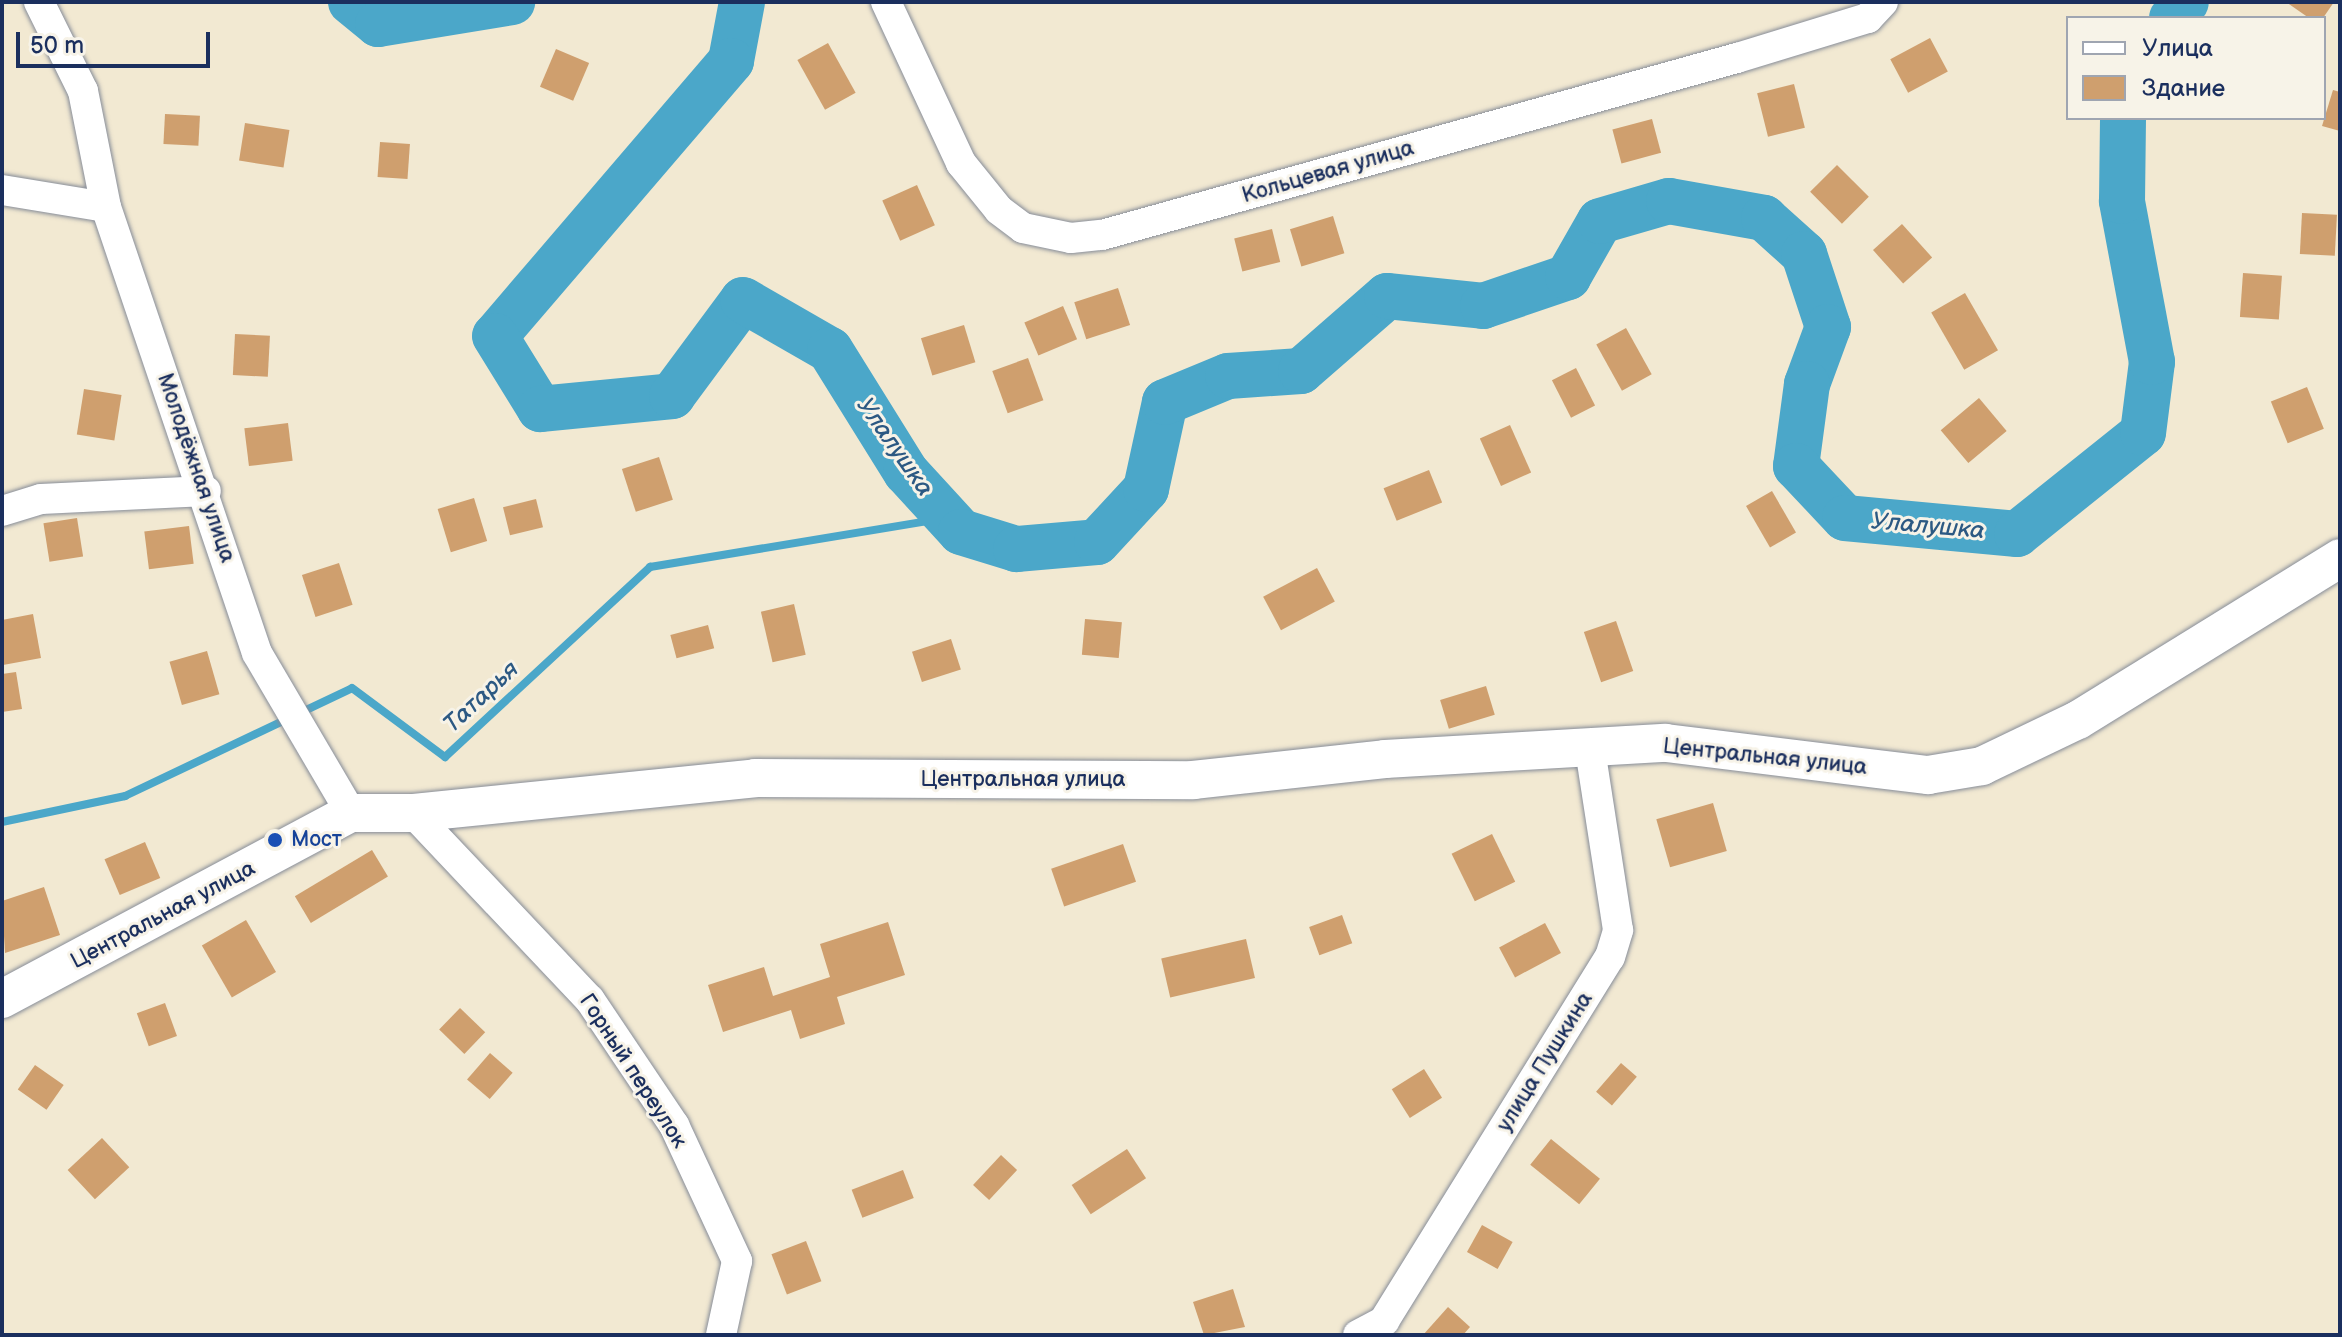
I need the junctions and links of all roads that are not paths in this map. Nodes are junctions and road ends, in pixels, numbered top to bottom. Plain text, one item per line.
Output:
1 (39, 2) edge
2 (886, 2) edge
3 (1883, 2) edge
4 (2, 190) edge
5 (106, 207) junction
6 (206, 491) junction
7 (2, 511) edge
8 (2340, 558) edge
9 (1590, 749) junction
10 (351, 813) junction
11 (413, 813) junction
12 (3, 1001) edge
13 (721, 1335) edge
14 (1358, 1335) edge

1 - 5 street, Молодёжная улица
2 - 3 street, Кольцевая улица
4 - 5 street
5 - 6 street, Молодёжная улица
6 - 7 street
6 - 10 street, Молодёжная улица
8 - 9 street, Центральная улица
9 - 11 street, Центральная улица
9 - 14 street, улица Пушкина
10 - 11 street, Центральная улица
10 - 12 street, Центральная улица
11 - 13 street, Горный переулок

